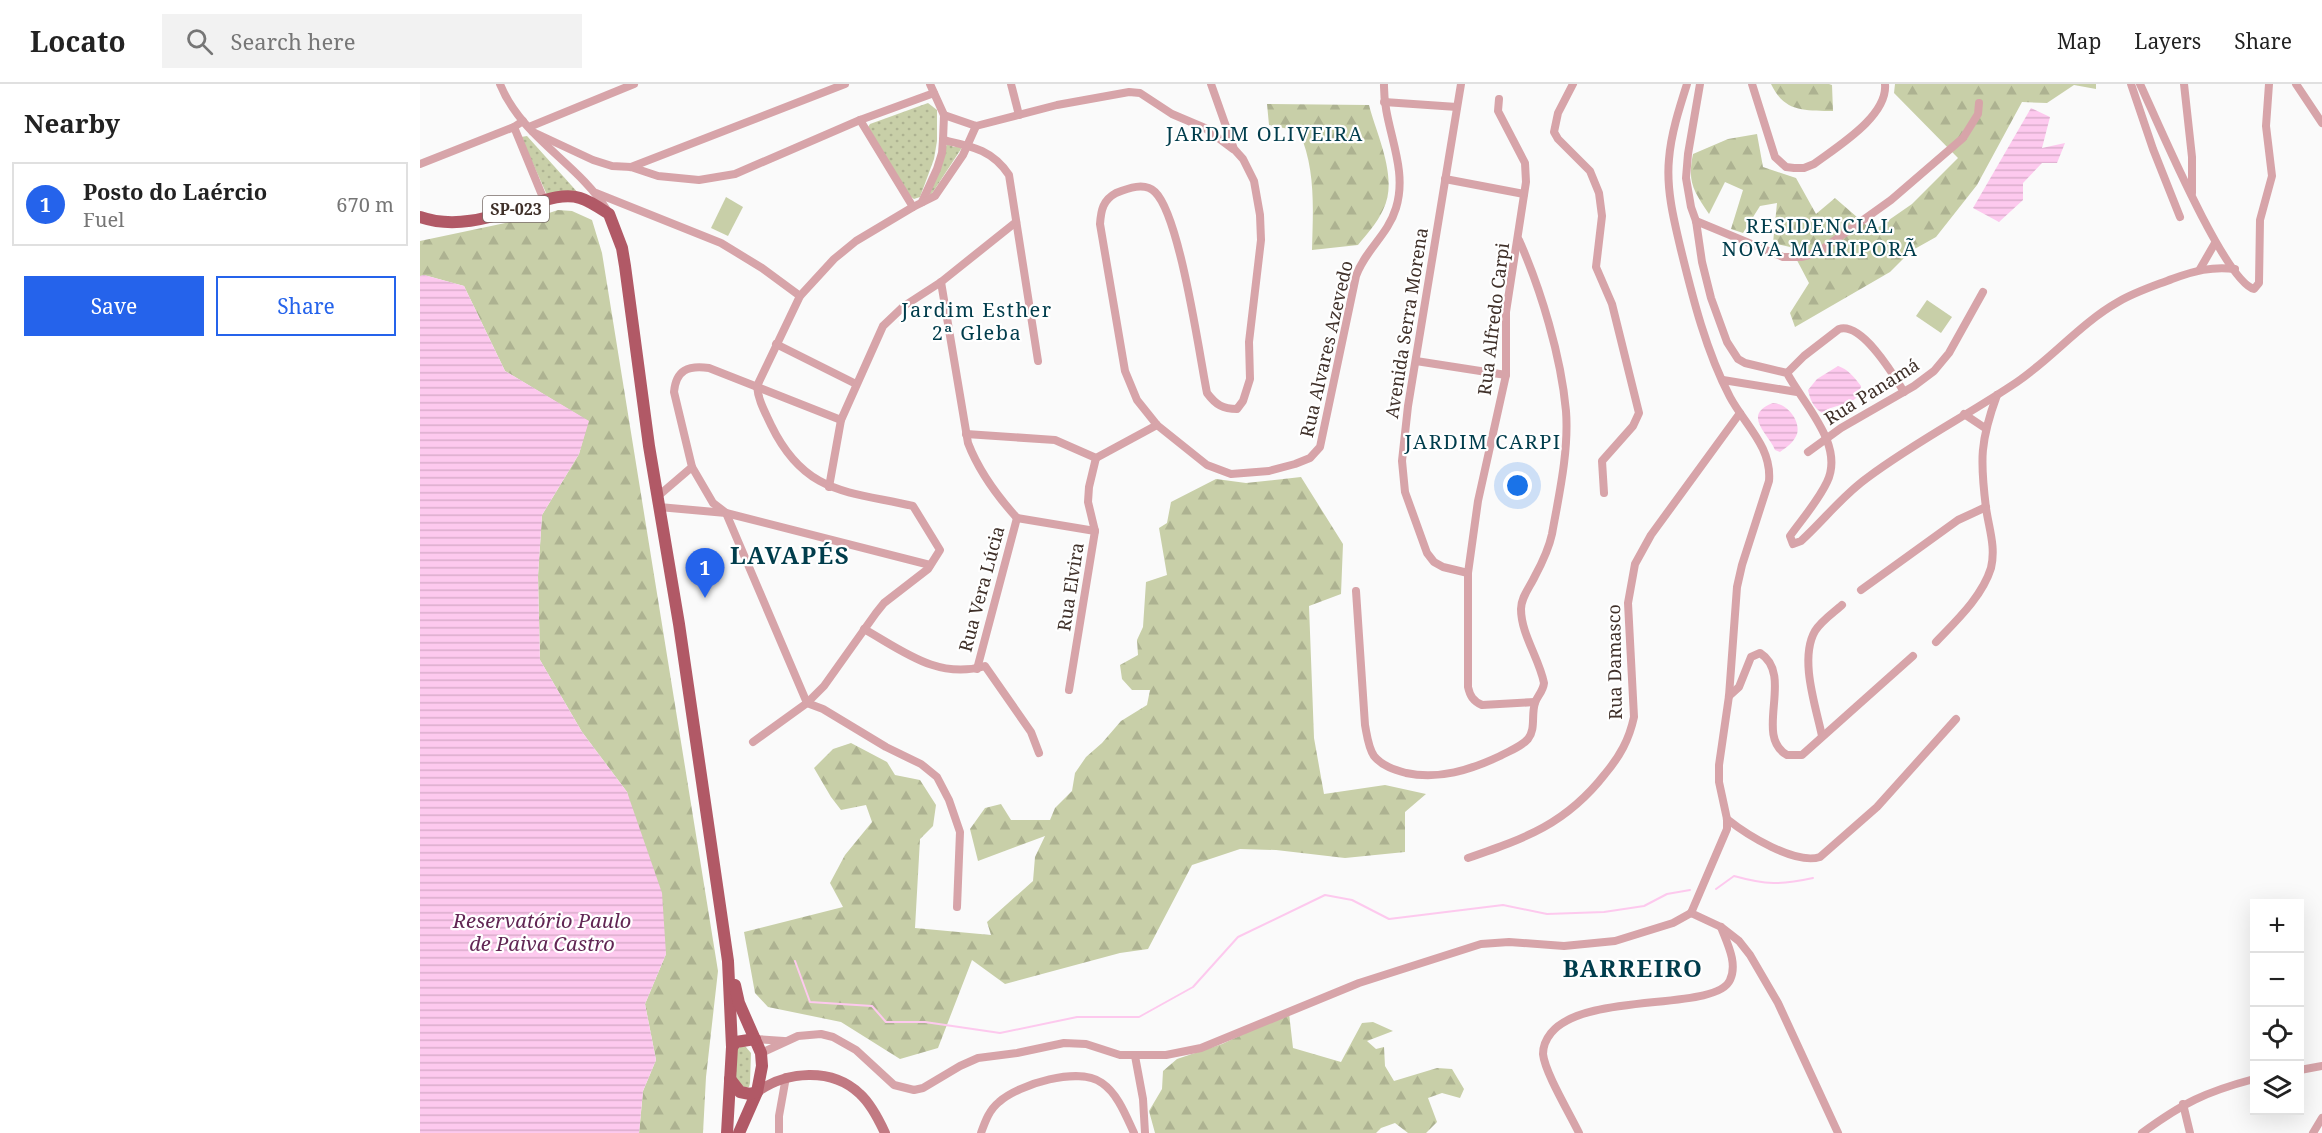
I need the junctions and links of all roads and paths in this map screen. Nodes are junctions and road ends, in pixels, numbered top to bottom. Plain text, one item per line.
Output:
1 (500, 84) edge
2 (634, 84) edge
3 (845, 84) edge
4 (930, 84) edge
5 (1011, 84) edge
6 (1210, 84) edge
7 (1384, 84) edge
8 (1461, 84) edge
9 (1573, 84) edge
10 (1687, 84) edge
11 (1700, 84) edge
12 (1752, 84) edge
13 (1885, 84) edge
14 (2131, 84) edge
15 (2140, 84) edge
16 (2184, 84) edge
17 (2269, 84) edge
18 (2296, 84) edge
19 (934, 93) junction
20 (1499, 99) dead end
21 (1384, 102) junction
22 (1979, 103) dead end
23 (1457, 107) junction
24 (944, 115) junction
25 (1019, 115) junction
26 (860, 120) junction
27 (2322, 123) edge
28 (976, 126) junction
29 (514, 127) junction
30 (528, 127) junction
31 (943, 140) junction
32 (969, 144) junction
33 (1234, 149) junction
34 (420, 164) edge
35 (631, 167) junction
36 (1445, 179) junction
37 (596, 193) junction
38 (1524, 194) junction
39 (2192, 196) junction
40 (544, 200) junction
41 (922, 202) junction
42 (913, 207) junction
43 (609, 214) junction
44 (420, 217) edge
45 (2180, 217) dead end
46 (1696, 221) junction
47 (1016, 222) junction
48 (1519, 240) junction
49 (2215, 243) junction
50 (2200, 269) junction
51 (2235, 269) junction
52 (941, 282) junction
53 (1983, 292) dead end
54 (800, 296) junction
55 (776, 344) junction
56 (1416, 361) junction
57 (1038, 362) dead end
58 (1787, 374) junction
59 (1506, 375) junction
60 (1723, 380) junction
61 (856, 384) junction
62 (757, 386) junction
63 (1797, 392) junction
64 (1905, 392) junction
65 (1997, 395) junction
66 (1740, 413) junction
67 (1964, 414) junction
68 (841, 420) junction
69 (1157, 425) junction
70 (1985, 428) junction
71 (966, 434) junction
72 (1827, 437) junction
73 (1808, 452) dead end
74 (1096, 458) junction
75 (692, 467) junction
76 (829, 487) junction
77 (1604, 493) dead end
78 (658, 502) junction
79 (1986, 507) junction
80 (726, 513) junction
81 (1017, 518) junction
82 (1095, 531) junction
83 (930, 565) junction
84 (1468, 573) junction
85 (1862, 590) dead end
86 (1356, 591) dead end
87 (1842, 605) dead end
88 (864, 629) junction
89 (1936, 642) dead end
90 (1913, 656) dead end
91 (977, 669) junction
92 (1069, 690) dead end
93 (1729, 696) junction
94 (1535, 702) junction
95 (807, 703) junction
96 (1956, 719) dead end
97 (1822, 736) junction
98 (753, 742) dead end
99 (1039, 753) dead end
100 (1728, 819) junction
101 (1468, 858) dead end
102 (957, 907) dead end
103 (1691, 913) junction
104 (1721, 927) junction
105 (728, 961) junction
106 (755, 1039) junction
107 (785, 1041) junction
108 (732, 1047) junction
109 (1135, 1056) junction
110 (762, 1059) junction
111 (2322, 1066) edge
112 (2304, 1069) edge
113 (786, 1077) junction
114 (730, 1079) junction
115 (2250, 1080) edge
116 (757, 1092) junction
117 (2183, 1104) junction
118 (2322, 1118) edge
119 (1575, 1132) edge
120 (727, 1133) edge
121 (739, 1133) edge
122 (779, 1133) edge
123 (885, 1133) edge
124 (981, 1133) edge
125 (1134, 1133) edge
126 (1145, 1133) edge
127 (1838, 1133) edge
128 (2142, 1133) edge
129 (2190, 1133) edge
130 (2313, 1133) edge

1 - 30 street
2 - 30 street
3 - 35 street
4 - 19 street
5 - 25 street
6 - 33 street
7 - 21 street, Rua Alvares Azevedo
8 - 23 street, Avenida Serra Morena
9 - 77 street
10 - 60 street
11 - 46 street
12 - 13 street
14 - 45 street
15 - 39 street
16 - 39 street
17 - 51 street
18 - 27 street
19 - 24 street
19 - 26 street
20 - 38 street, Rua Alfredo Carpi
21 - 23 street
21 - 69 street, Rua Alvares Azevedo
22 - 46 street
23 - 36 street, Avenida Serra Morena
24 - 28 street
24 - 31 street
25 - 28 street
25 - 33 street
26 - 35 street
26 - 42 street
28 - 32 street
29 - 30 street
29 - 34 street
29 - 40 street
30 - 35 street
30 - 37 street
31 - 32 street
31 - 41 street
32 - 41 street
32 - 47 street
33 - 69 street
36 - 38 street
36 - 56 street, Avenida Serra Morena
37 - 43 street
37 - 54 street
38 - 48 street, Rua Alfredo Carpi
39 - 49 street
40 - 43 main road, SP-023
40 - 44 main road, SP-023
41 - 42 street
42 - 54 street
43 - 78 main road
46 - 58 street
47 - 52 street
47 - 57 street
48 - 59 street, Rua Alfredo Carpi
48 - 94 street
49 - 50 street
49 - 51 street
50 - 51 street
50 - 65 street
52 - 61 street
52 - 71 street
53 - 64 street, Rua Panamá
54 - 55 street
55 - 61 street
55 - 62 street
56 - 59 street
56 - 84 street, Avenida Serra Morena
58 - 63 street
58 - 64 street
59 - 84 street, Rua Alfredo Carpi
60 - 63 street
60 - 66 street
61 - 68 street
62 - 68 street
62 - 75 street
62 - 76 street
63 - 72 street
64 - 72 street, Rua Panamá
65 - 67 street
65 - 70 street
66 - 93 street
66 - 101 street, Rua Damasco
67 - 70 street
67 - 72 street
68 - 76 street
69 - 74 street
70 - 79 street
71 - 74 street
71 - 81 street
72 - 73 street, Rua Panamá
74 - 82 street
75 - 78 street
75 - 80 street
76 - 83 street
78 - 80 street
78 - 105 main road
79 - 85 street
79 - 89 street
80 - 83 street
80 - 95 street
81 - 82 street, Rua Elvira
81 - 91 street, Rua Vera Lúcia
82 - 92 street, Rua Elvira
83 - 88 street
84 - 94 street, Rua Alfredo Carpi
86 - 94 street
87 - 97 street
88 - 91 street
88 - 95 street
90 - 97 street
91 - 99 street
93 - 97 street
93 - 100 street
95 - 98 street
95 - 102 street
96 - 100 street
100 - 103 street
103 - 104 street
103 - 109 street
104 - 119 street
104 - 127 street
105 - 106 main road
105 - 108 main road
106 - 107 street
106 - 108 main road
106 - 110 main road
107 - 109 street
107 - 110 street
108 - 114 main road
109 - 126 street
110 - 113 main road
110 - 116 main road
111 - 112 street
113 - 116 main road
113 - 122 street
113 - 123 main road
114 - 116 main road
114 - 120 main road
115 - 117 street
116 - 121 main road
117 - 128 street
117 - 129 street
118 - 130 street
124 - 125 street

